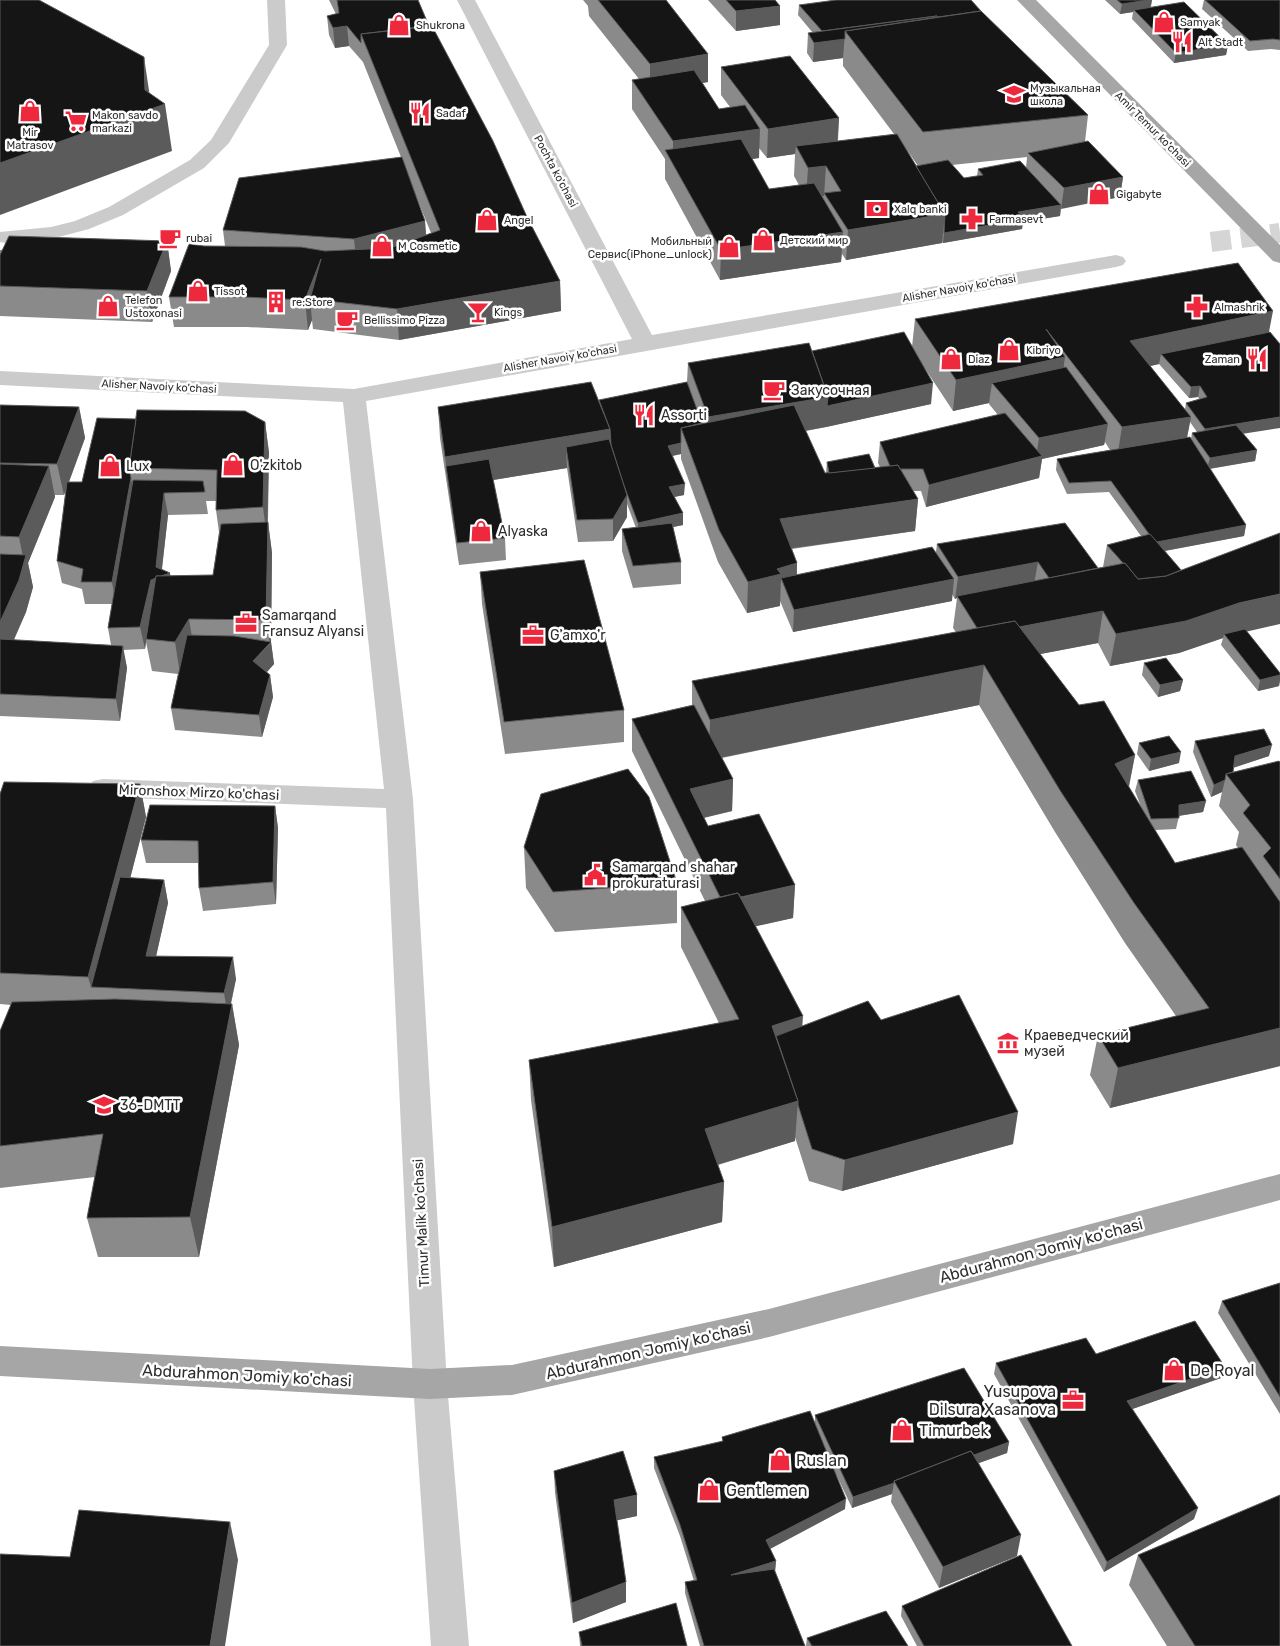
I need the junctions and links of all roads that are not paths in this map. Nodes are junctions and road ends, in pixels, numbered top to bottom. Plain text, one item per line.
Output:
1 (276, 0) edge
2 (466, 0) edge
3 (1026, 0) edge
4 (6, 237) edge
5 (1280, 258) edge
6 (1116, 261) dead end
7 (645, 343) junction
8 (0, 378) edge
9 (354, 396) junction
10 (78, 788) edge
11 (399, 799) junction
12 (1280, 1187) edge
13 (0, 1361) edge
14 (430, 1384) junction
15 (450, 1646) edge

1 - 4 street
2 - 7 street, Pochta ko'chasi
3 - 5 main road, Amir Temur ko'chasi
6 - 7 street, Alisher Navoiy ko'chasi
7 - 9 street, Alisher Navoiy ko'chasi
8 - 9 street, Alisher Navoiy ko'chasi
9 - 11 street, Timur Malik ko'chasi
10 - 11 street, Mironshox Mirzo ko'chasi
11 - 14 street, Timur Malik ko'chasi
12 - 14 main road, Abdurahmon Jomiy ko'chasi
13 - 14 main road, Abdurahmon Jomiy ko'chasi
14 - 15 street, Timur Malik ko'chasi

